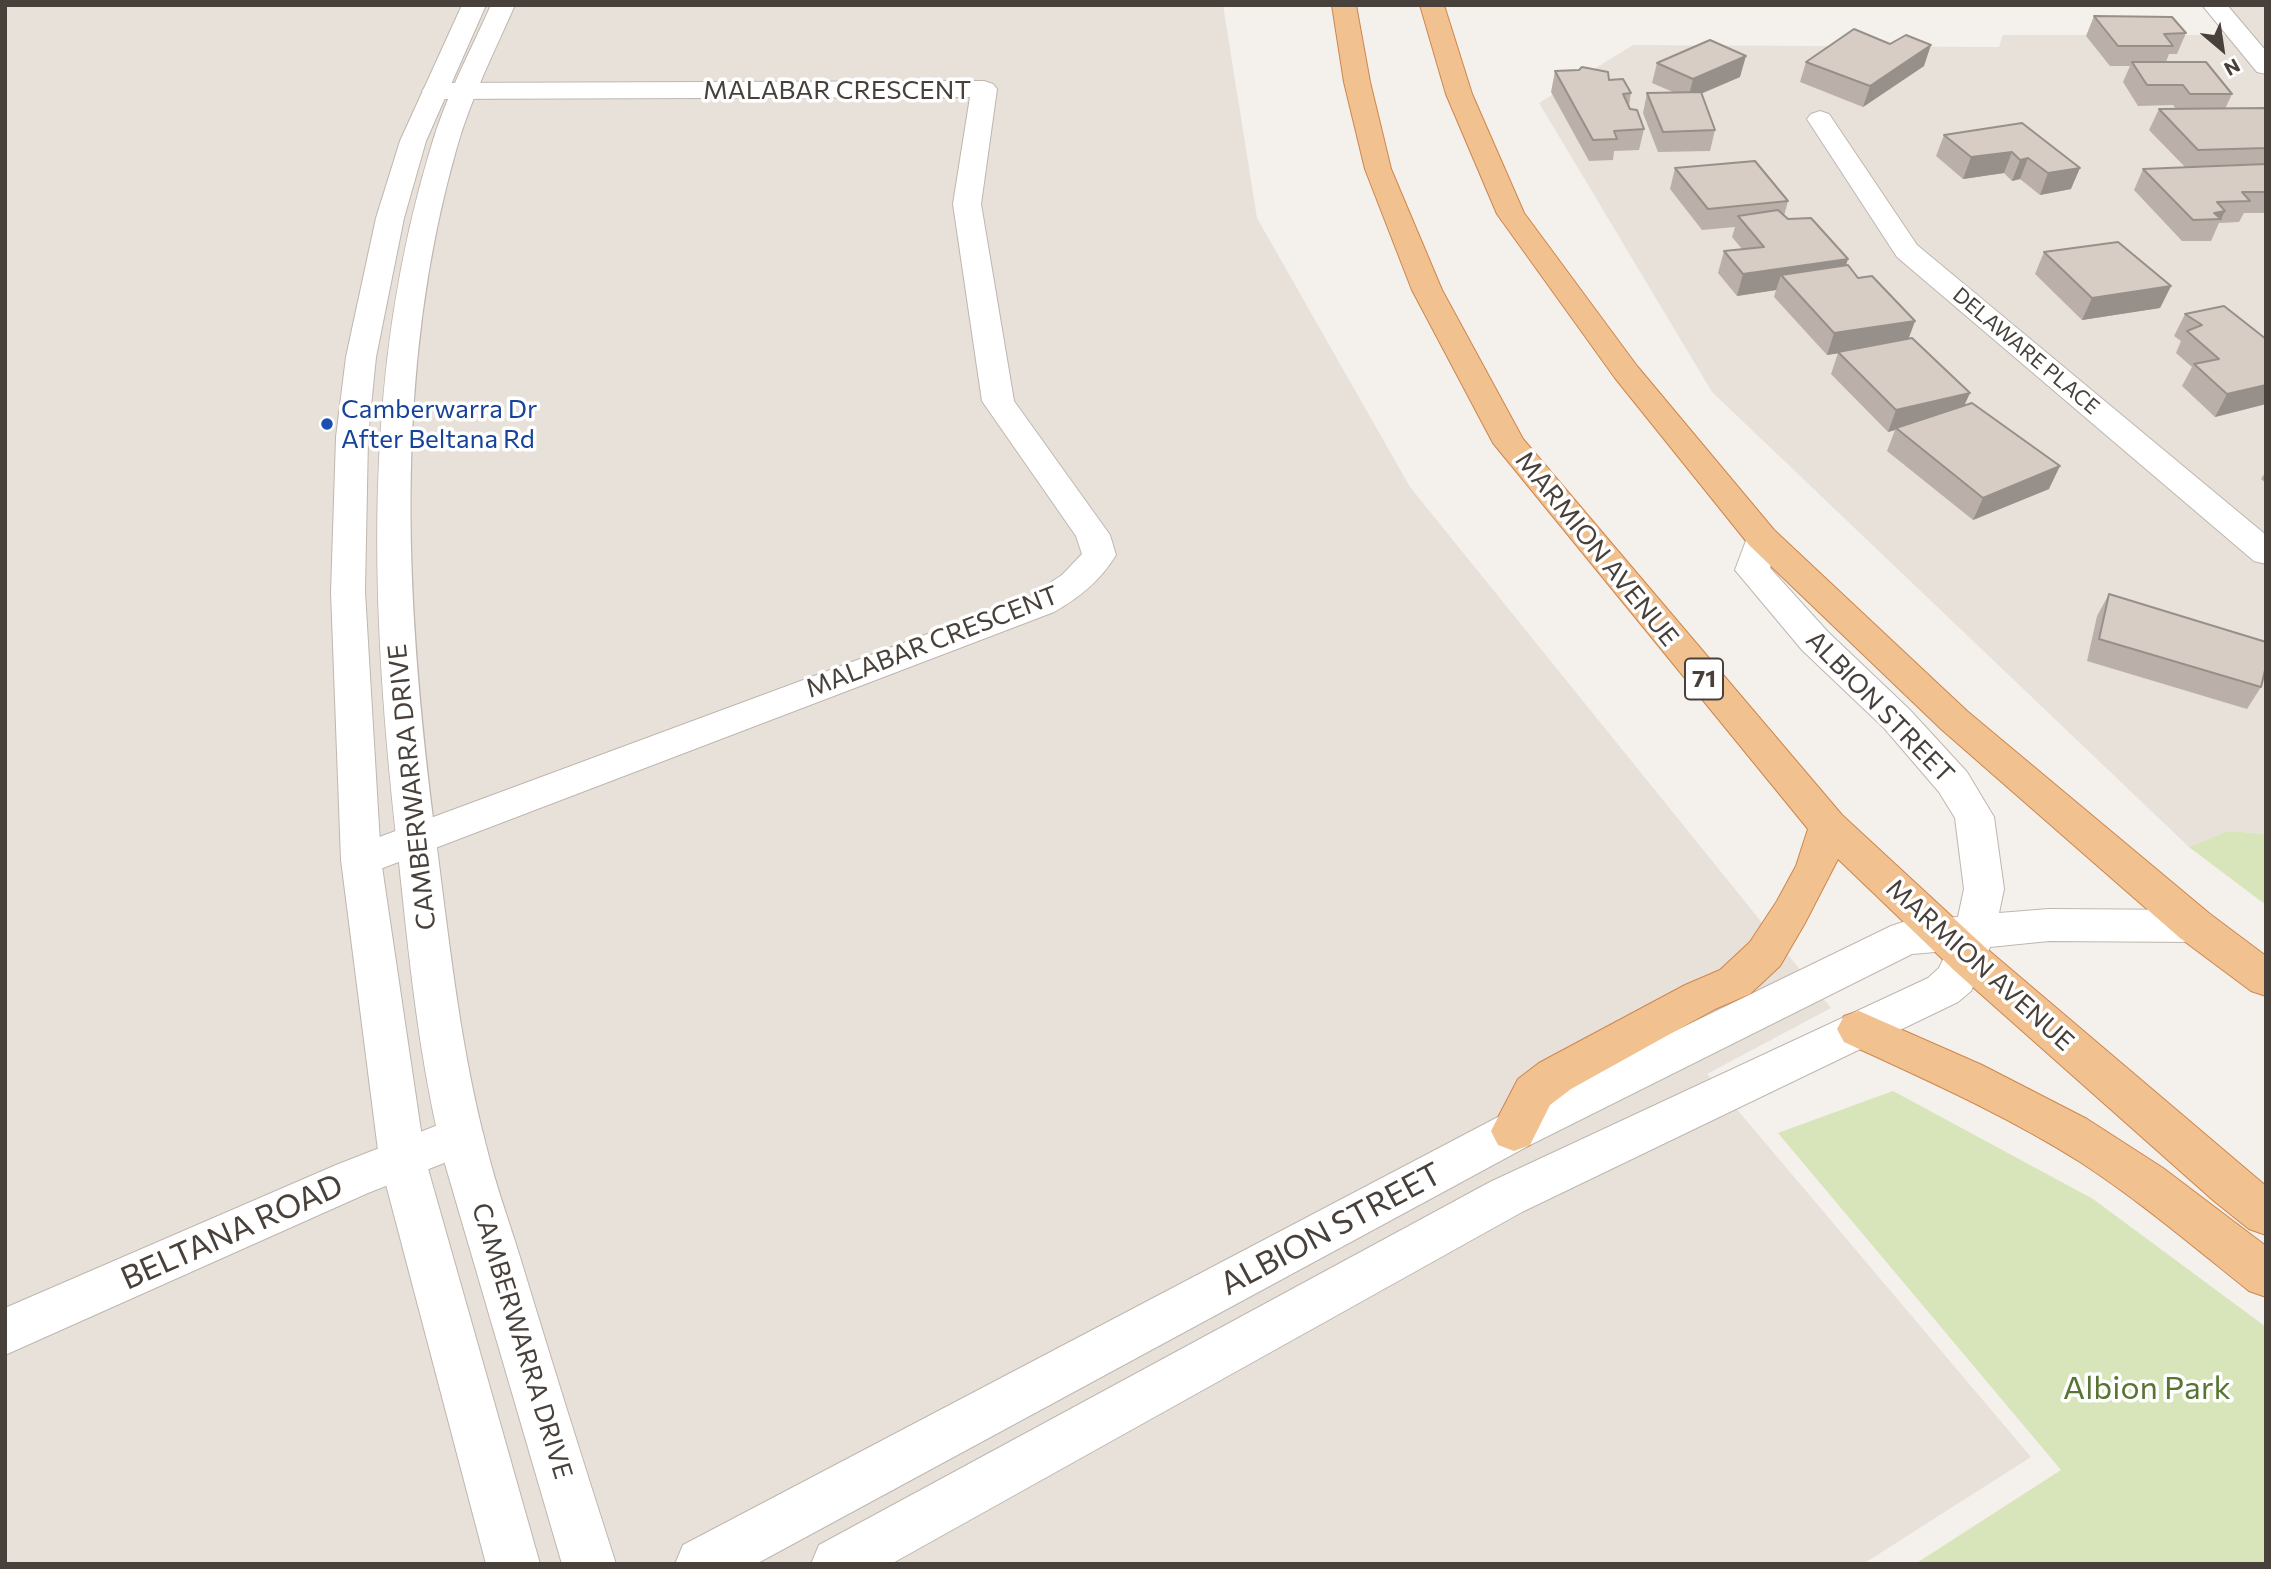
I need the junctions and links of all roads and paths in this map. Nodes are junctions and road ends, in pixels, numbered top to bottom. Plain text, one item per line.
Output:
1 (474, 5) edge
2 (503, 5) edge
3 (1344, 5) edge
4 (1432, 5) edge
5 (2214, 5) edge
6 (2266, 67) edge
7 (450, 91) junction
8 (1820, 119) dead end
9 (1762, 538) junction
10 (2266, 553) edge
11 (1828, 826) junction
12 (415, 837) junction
13 (361, 860) junction
14 (2195, 926) junction
15 (1961, 940) junction
16 (2266, 979) edge
17 (1859, 1029) junction
18 (1514, 1131) junction
19 (461, 1136) junction
20 (402, 1158) junction
21 (2266, 1214) edge
22 (2266, 1275) edge
23 (5, 1332) edge
24 (513, 1564) edge
25 (589, 1564) edge
26 (702, 1564) edge
27 (838, 1564) edge

1 - 7 street, CAMBERWARRA DRIVE
2 - 7 street, CAMBERWARRA DRIVE
3 - 11 highway, MARMION AVENUE / 71
4 - 9 highway
5 - 6 street
7 - 12 street, CAMBERWARRA DRIVE
7 - 12 street, MALABAR CRESCENT
7 - 13 street, CAMBERWARRA DRIVE
8 - 10 street, DELAWARE PLACE
9 - 14 highway
9 - 15 street, ALBION STREET
11 - 15 highway, MARMION AVENUE / 71
11 - 18 highway
12 - 13 street, MALABAR CRESCENT
12 - 19 street, CAMBERWARRA DRIVE
13 - 20 street, CAMBERWARRA DRIVE
14 - 15 street, ALBION STREET
14 - 16 highway
15 - 17 street, ALBION STREET
15 - 18 street, ALBION STREET
15 - 21 highway, MARMION AVENUE / 71
17 - 22 highway
17 - 27 street, ALBION STREET
18 - 26 street, ALBION STREET
19 - 20 street, BELTANA ROAD
19 - 25 street, CAMBERWARRA DRIVE
20 - 23 street, BELTANA ROAD
20 - 24 street, CAMBERWARRA DRIVE

